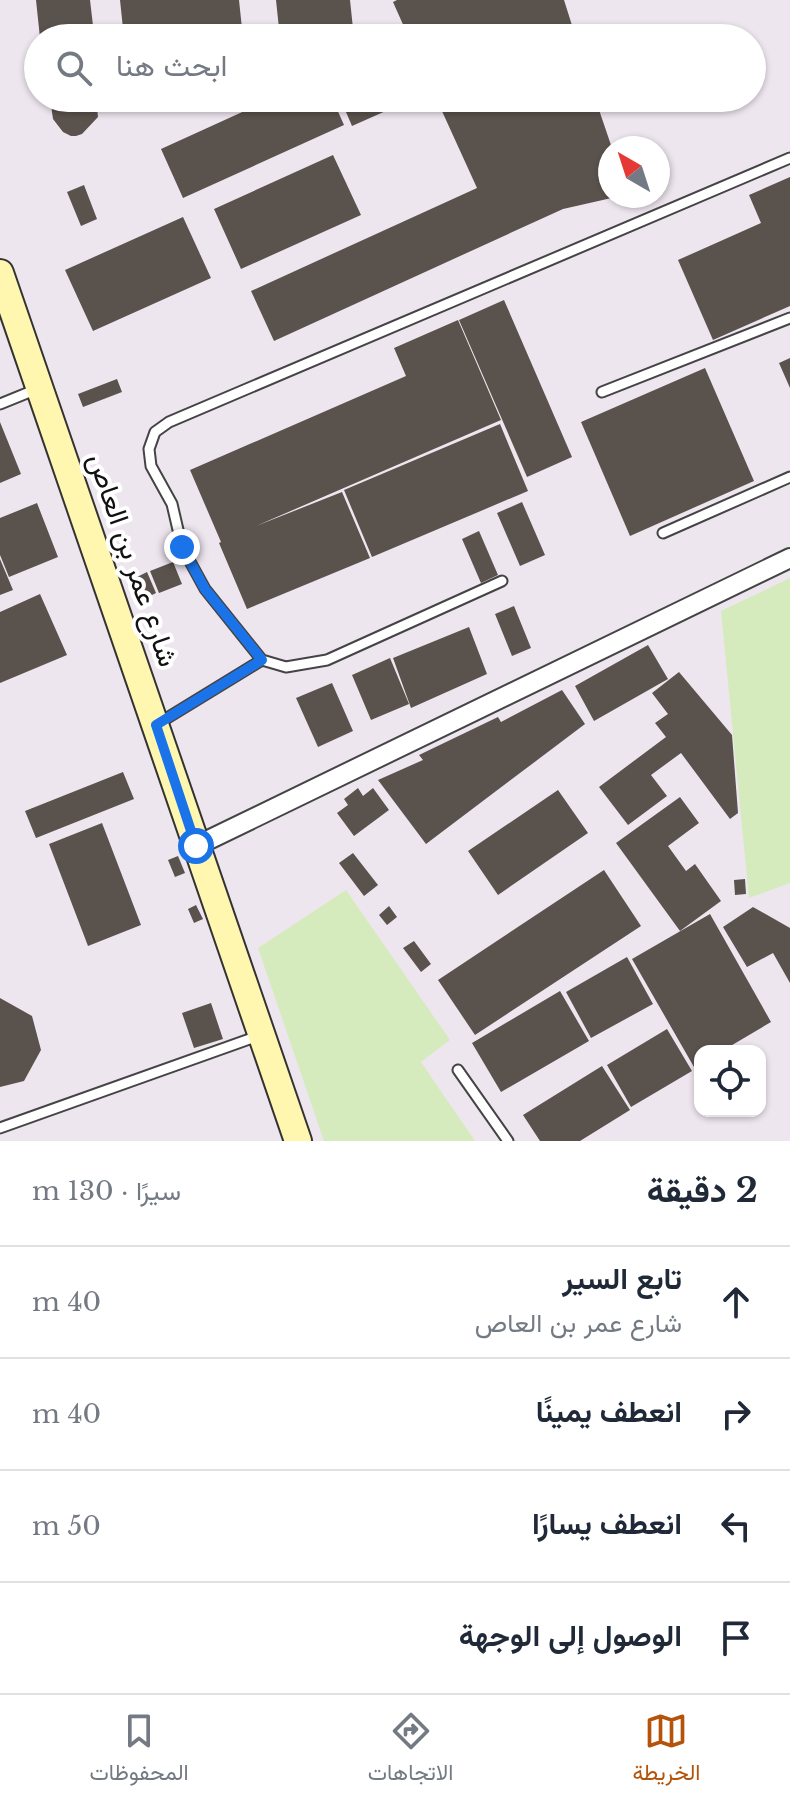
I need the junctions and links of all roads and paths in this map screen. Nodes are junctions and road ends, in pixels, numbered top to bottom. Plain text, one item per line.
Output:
1 (790, 158) edge
2 (0, 273) edge
3 (790, 318) edge
4 (40, 388) junction
5 (602, 392) dead end
6 (0, 404) edge
7 (790, 477) edge
8 (663, 533) dead end
9 (790, 558) edge
10 (502, 581) dead end
11 (262, 660) junction
12 (156, 725) junction
13 (196, 846) junction
14 (262, 1035) junction
15 (458, 1070) dead end
16 (0, 1128) edge
17 (298, 1141) edge
18 (508, 1141) edge

1 - 11 lane
2 - 4 street, شارع عمر بن العاص
3 - 5 lane
4 - 6 lane
4 - 12 street, شارع عمر بن العاص
7 - 8 lane
9 - 13 street
10 - 11 lane
11 - 12 lane
12 - 13 street, شارع عمر بن العاص
13 - 14 street, شارع عمر بن العاص
14 - 16 lane
14 - 17 street, شارع عمر بن العاص
15 - 18 lane

